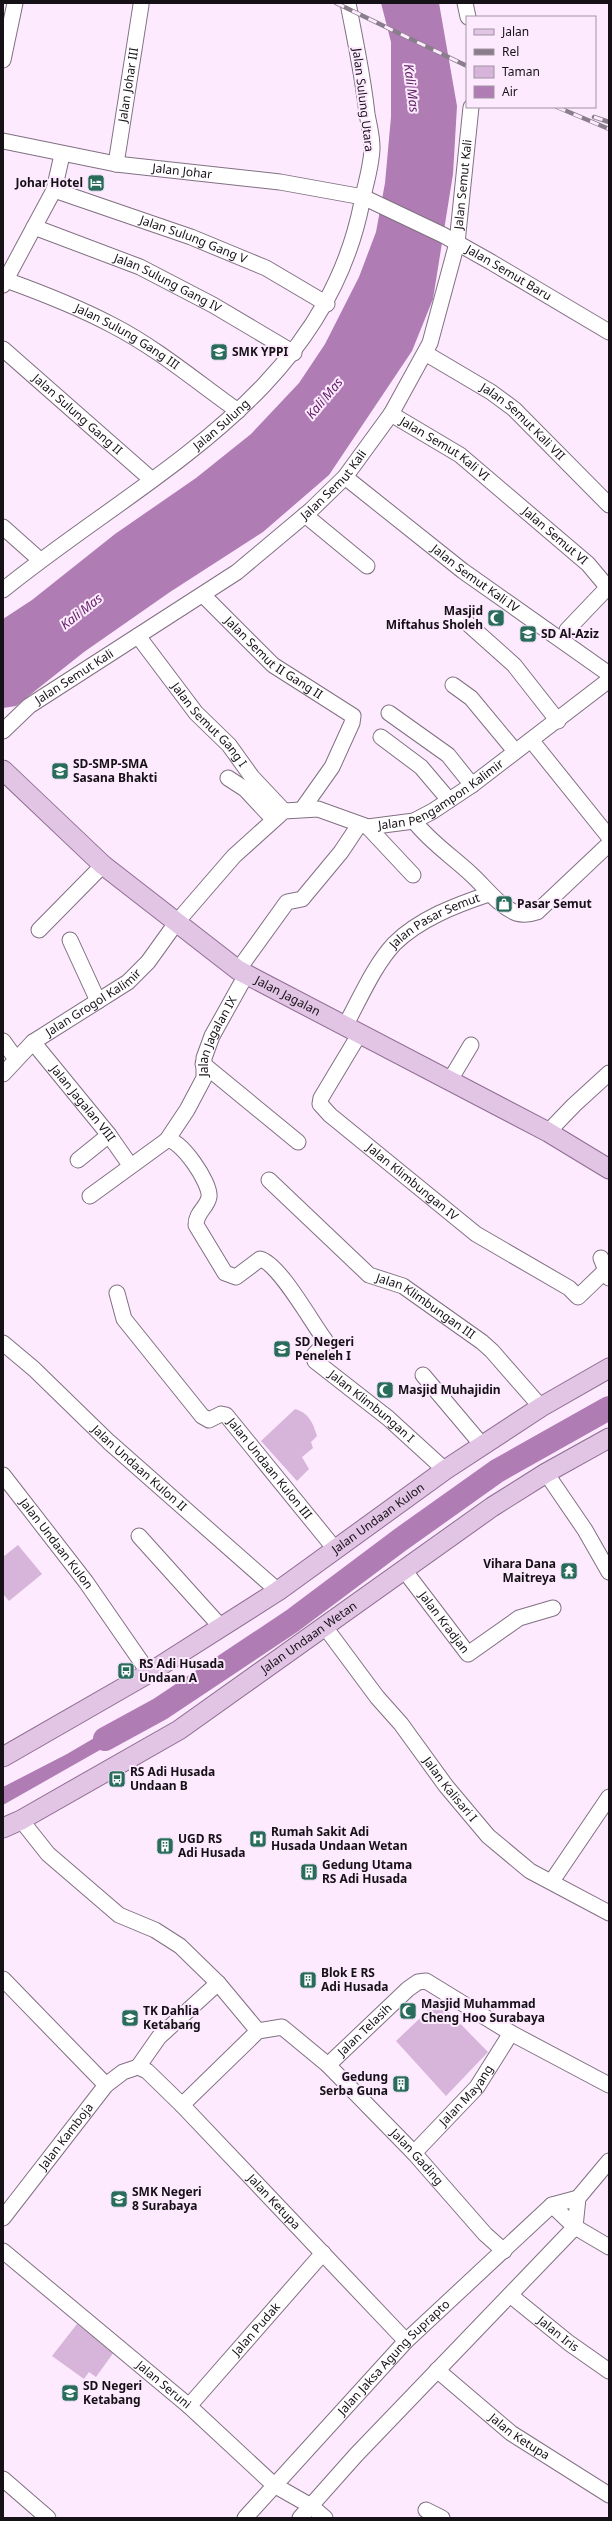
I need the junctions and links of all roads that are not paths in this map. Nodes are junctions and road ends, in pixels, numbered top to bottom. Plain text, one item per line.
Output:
1 (15, 3) edge
2 (348, 3) edge
3 (465, 3) edge
4 (141, 5) dead end
5 (468, 16) edge
6 (3, 60) edge
7 (471, 108) edge
8 (3, 141) edge
9 (62, 155) junction
10 (116, 164) junction
11 (54, 190) junction
12 (363, 197) junction
13 (34, 227) junction
14 (457, 243) junction
15 (4, 282) edge
16 (327, 304) junction
17 (609, 332) edge
18 (3, 349) edge
19 (425, 353) junction
20 (294, 354) junction
21 (238, 411) junction
22 (391, 414) junction
23 (345, 477) junction
24 (152, 480) junction
25 (497, 486) joint
26 (609, 505) edge
27 (305, 515) junction
28 (3, 527) edge
29 (40, 560) junction
30 (367, 566) dead end
31 (608, 588) edge
32 (3, 590) edge
33 (203, 595) junction
34 (458, 615) dead end
35 (567, 630) dead end
36 (138, 636) junction
37 (607, 684) edge
38 (453, 685) dead end
39 (389, 713) dead end
40 (558, 721) junction
41 (3, 731) edge
42 (382, 737) dead end
43 (531, 740) junction
44 (515, 751) junction
45 (3, 770) edge
46 (228, 778) dead end
47 (472, 785) junction
48 (449, 800) junction
49 (303, 808) junction
50 (279, 815) junction
51 (414, 821) junction
52 (363, 826) junction
53 (609, 837) edge
54 (609, 844) edge
55 (103, 865) junction
56 (413, 875) dead end
57 (489, 894) junction
58 (176, 924) junction
59 (39, 930) dead end
60 (70, 940) dead end
61 (242, 972) junction
62 (98, 1001) junction
63 (352, 1030) junction
64 (3, 1041) edge
65 (33, 1042) junction
66 (470, 1045) dead end
67 (16, 1059) junction
68 (203, 1064) junction
69 (609, 1072) edge
70 (3, 1074) edge
71 (450, 1080) junction
72 (548, 1132) junction
73 (109, 1135) junction
74 (166, 1140) junction
75 (298, 1142) dead end
76 (78, 1160) dead end
77 (130, 1166) junction
78 (609, 1169) edge
79 (269, 1180) dead end
80 (90, 1196) dead end
81 (605, 1269) edge
82 (117, 1293) dead end
83 (3, 1343) edge
84 (609, 1368) edge
85 (423, 1375) dead end
86 (541, 1407) junction
87 (609, 1438) edge
88 (482, 1445) junction
89 (445, 1470) junction
90 (546, 1473) junction
91 (3, 1475) edge
92 (139, 1536) dead end
93 (335, 1549) junction
94 (404, 1570) junction
95 (609, 1572) edge
96 (278, 1591) junction
97 (553, 1608) dead end
98 (325, 1626) junction
99 (221, 1627) junction
100 (149, 1673) junction
101 (3, 1757) edge
102 (609, 1797) edge
103 (21, 1820) junction
104 (3, 1828) edge
105 (552, 1881) junction
106 (609, 1914) edge
107 (3, 1979) edge
108 (218, 1983) junction
109 (258, 2031) junction
110 (512, 2033) junction
111 (328, 2065) junction
112 (138, 2066) junction
113 (106, 2085) junction
114 (609, 2085) edge
115 (182, 2105) junction
116 (414, 2153) junction
117 (609, 2161) edge
118 (578, 2198) junction
119 (552, 2205) junction
120 (3, 2218) edge
121 (575, 2228) junction
122 (609, 2247) edge
123 (3, 2251) edge
124 (504, 2251) junction
125 (323, 2253) junction
126 (510, 2295) junction
127 (406, 2341) junction
128 (437, 2370) junction
129 (609, 2370) edge
130 (189, 2406) junction
131 (3, 2479) edge
132 (274, 2485) junction
133 (609, 2495) edge
134 (311, 2506) junction
135 (426, 2510) dead end
136 (48, 2518) edge
137 (245, 2518) edge
138 (300, 2518) edge
139 (325, 2518) edge
140 (442, 2518) edge

1 - 6 street
2 - 12 street, Jalan Sulung Utara
3 - 5 street
4 - 10 street, Jalan Johar III
7 - 14 street, Jalan Semut Kali
8 - 9 street, Jalan Johar
9 - 10 street, Jalan Johar
9 - 11 street
10 - 12 street, Jalan Johar
11 - 13 street
11 - 16 street, Jalan Sulung Gang V
12 - 14 street, Jalan Semut Baru
12 - 16 street, Jalan Sulung
13 - 15 street
13 - 20 street, Jalan Sulung Gang IV
14 - 17 street, Jalan Semut Baru
14 - 19 street, Jalan Semut Kali
15 - 21 street, Jalan Sulung Gang III
16 - 20 street, Jalan Sulung
18 - 24 street, Jalan Sulung Gang II
19 - 22 street, Jalan Semut Kali
19 - 26 street, Jalan Semut Kali VII
20 - 21 street, Jalan Sulung
21 - 24 street, Jalan Sulung
22 - 23 street, Jalan Semut Kali
22 - 25 street, Jalan Semut Kali VI
23 - 27 street, Jalan Semut Kali
23 - 37 street, Jalan Semut Kali IV
24 - 29 street, Jalan Sulung
25 - 31 street, Jalan Semut VI
27 - 30 street
27 - 33 street, Jalan Semut Kali
28 - 29 street
29 - 32 street, Jalan Sulung
31 - 35 street
33 - 36 street, Jalan Semut Kali
33 - 49 street, Jalan Semut II Gang II
34 - 40 street
36 - 41 street, Jalan Semut Kali
36 - 50 street, Jalan Semut Gang I
37 - 40 street, Jalan Pengampon Kalimir
38 - 44 street
39 - 47 street
40 - 43 street, Jalan Pengampon Kalimir
42 - 48 street
43 - 44 street, Jalan Pengampon Kalimir
43 - 53 street
44 - 47 street, Jalan Pengampon Kalimir
45 - 55 main road, Jalan Jagalan
46 - 50 street
47 - 48 street, Jalan Pengampon Kalimir
48 - 51 street, Jalan Pengampon Kalimir
49 - 50 street, Jalan Pengampon Kalimir
49 - 52 street, Jalan Pengampon Kalimir
50 - 58 street
51 - 52 street, Jalan Pengampon Kalimir
51 - 57 street
52 - 56 street
52 - 61 street, Jalan Jagalan IX
54 - 57 street, Jalan Pasar Semut
55 - 58 main road, Jalan Jagalan
55 - 59 street
57 - 63 street, Jalan Pasar Semut
58 - 61 main road, Jalan Jagalan
58 - 62 street, Jalan Grogol Kalimir
60 - 62 street
61 - 63 main road, Jalan Jagalan
61 - 68 street, Jalan Jagalan IX
62 - 65 street, Jalan Grogol Kalimir
63 - 71 main road, Jalan Jagalan
63 - 81 street, Jalan Klimbungan IV
64 - 67 street
65 - 67 street, Jalan Grogol Kalimir
65 - 73 street, Jalan Jagalan VIII
66 - 71 street
67 - 70 street, Jalan Grogol Kalimir
68 - 74 street, Jalan Jagalan IX
68 - 75 street
69 - 72 street
71 - 72 main road, Jalan Jagalan
72 - 78 main road, Jalan Jagalan
73 - 76 street
73 - 77 street, Jalan Jagalan VIII
74 - 77 street, Jalan Jagalan IX
74 - 89 street, Jalan Klimbungan I
77 - 80 street, Jalan Jagalan IX
79 - 86 street, Jalan Klimbungan III
82 - 93 street, Jalan Undaan Kulon III
83 - 96 street, Jalan Undaan Kulon II
84 - 86 main road, Jalan Undaan Kulon
85 - 88 street
86 - 88 main road, Jalan Undaan Kulon
87 - 90 main road, Jalan Undaan Wetan
88 - 89 main road, Jalan Undaan Kulon
89 - 93 main road, Jalan Undaan Kulon
90 - 94 main road, Jalan Undaan Wetan
90 - 95 street
91 - 100 street, Jalan Undaan Kulon
92 - 99 street
93 - 96 main road, Jalan Undaan Kulon
94 - 97 street, Jalan Kradjan
94 - 98 main road, Jalan Undaan Wetan
96 - 99 main road, Jalan Undaan Kulon
98 - 103 main road, Jalan Undaan Wetan
98 - 105 street, Jalan Kalisari I
99 - 100 main road, Jalan Undaan Kulon
100 - 101 main road, Jalan Undaan Kulon
102 - 105 street
103 - 104 main road, Jalan Undaan Wetan
103 - 108 street
105 - 106 street, Jalan Kalisari I
107 - 113 street
108 - 109 street
108 - 112 street
109 - 111 street, Jalan Telasih
109 - 115 street
110 - 111 street, Jalan Telasih
110 - 114 street, Jalan Telasih
110 - 116 street, Jalan Mayang
111 - 116 street, Jalan Gading
112 - 113 street, Jalan Kamboja
112 - 115 street, Jalan Ketupa
113 - 120 street, Jalan Kamboja
115 - 125 street, Jalan Ketupa
116 - 124 street, Jalan Gading
117 - 118 street
118 - 119 street
118 - 121 street
119 - 121 street
119 - 124 street, Jalan Jaksa Agung Suprapto
121 - 122 street
121 - 126 street
123 - 130 street, Jalan Seruni
124 - 127 street, Jalan Jaksa Agung Suprapto
125 - 127 street, Jalan Ketupa
125 - 130 street, Jalan Pudak
126 - 128 street
126 - 129 street, Jalan Iris
127 - 132 street, Jalan Jaksa Agung Suprapto
128 - 133 street, Jalan Ketupa
128 - 134 street
130 - 132 street, Jalan Seruni
131 - 136 street
132 - 134 street, Jalan Seruni
132 - 137 street, Jalan Jaksa Agung Suprapto
134 - 138 street
134 - 139 street, Jalan Seruni
135 - 140 street

